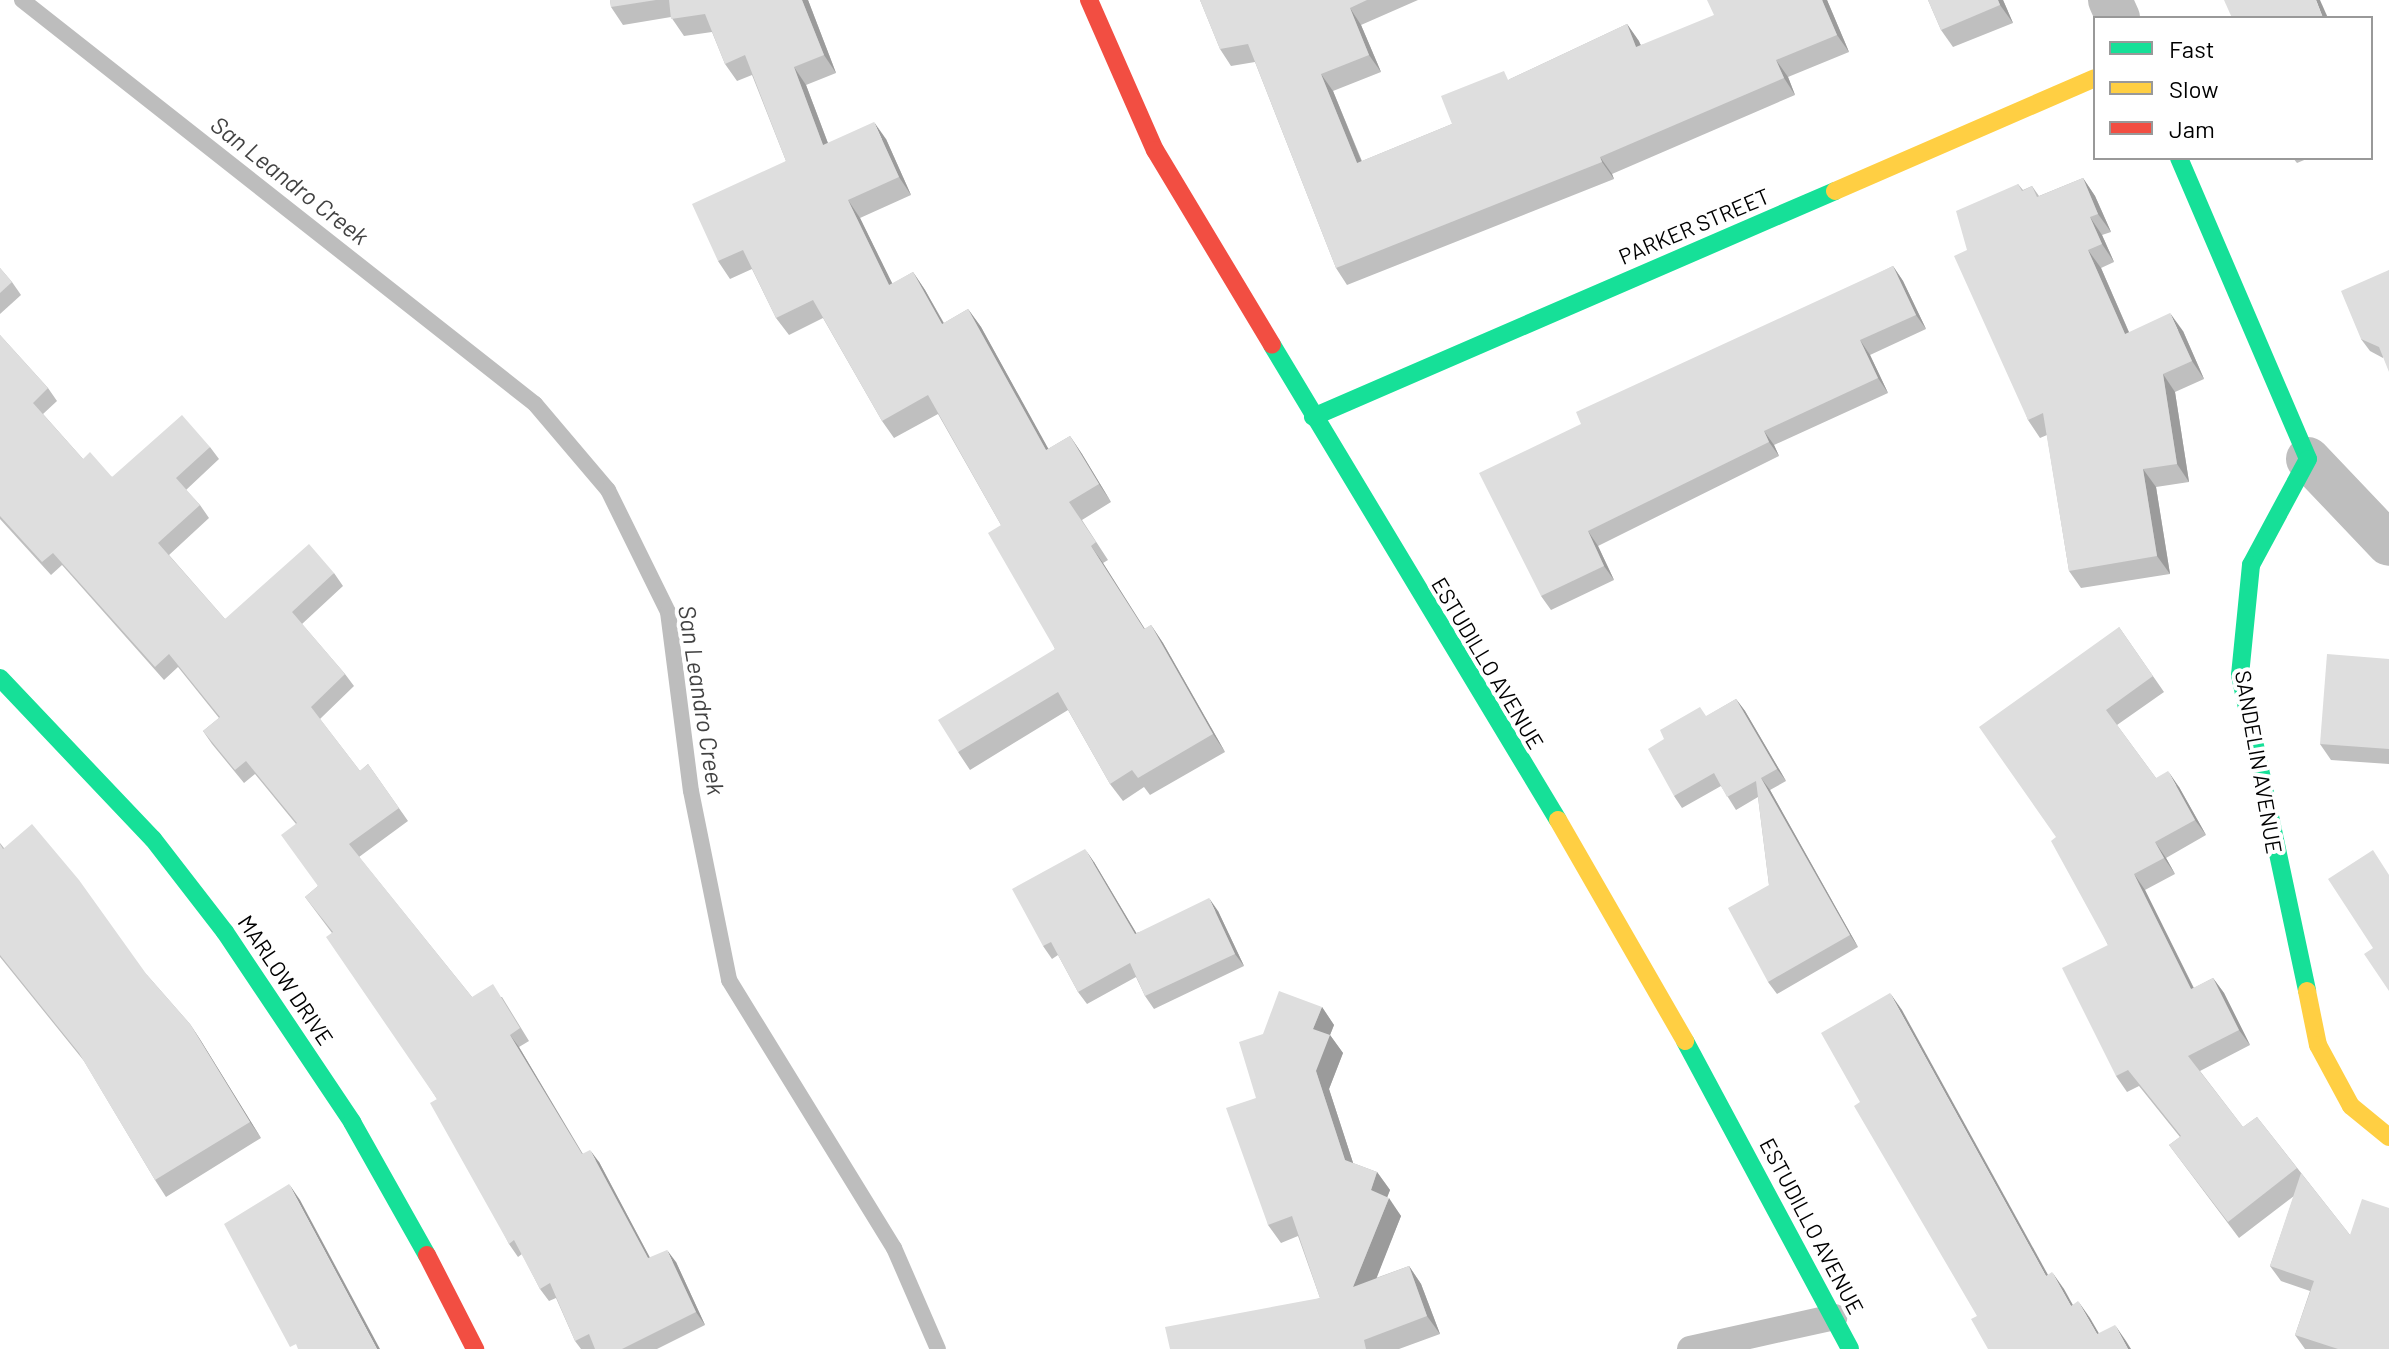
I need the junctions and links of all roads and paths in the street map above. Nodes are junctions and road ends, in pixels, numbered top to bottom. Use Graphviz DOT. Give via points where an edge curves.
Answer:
graph roads {
  1 [pos="1089,0"];
  2 [pos="2093,79"];
  3 [pos="2180,160"];
  4 [pos="1313,417"];
  5 [pos="2308,459"];
  6 [pos="2389,544"];
  7 [pos="0,678"];
  8 [pos="2389,1137"];
  9 [pos="1834,1317"];
  10 [pos="475,1349"];
  11 [pos="1690,1349"];
  12 [pos="1850,1349"];
  1 -- 4 [label="street, ESTUDILLO AVENUE" via="1155,150"];
  2 -- 4 [label="street, PARKER STREET"];
  3 -- 5 [label="street"];
  4 -- 9 [label="street, ESTUDILLO AVENUE" via="1642,961"];
  5 -- 6 [label="street"];
  5 -- 8 [label="street, SANDELIN AVENUE" via="2251,565 2240,675 2318,1045 2351,1106"];
  7 -- 10 [label="street, MARLOW DRIVE" via="153,839 225,932 352,1122"];
  9 -- 11 [label="lane"];
  9 -- 12 [label="street, ESTUDILLO AVENUE"];
}
